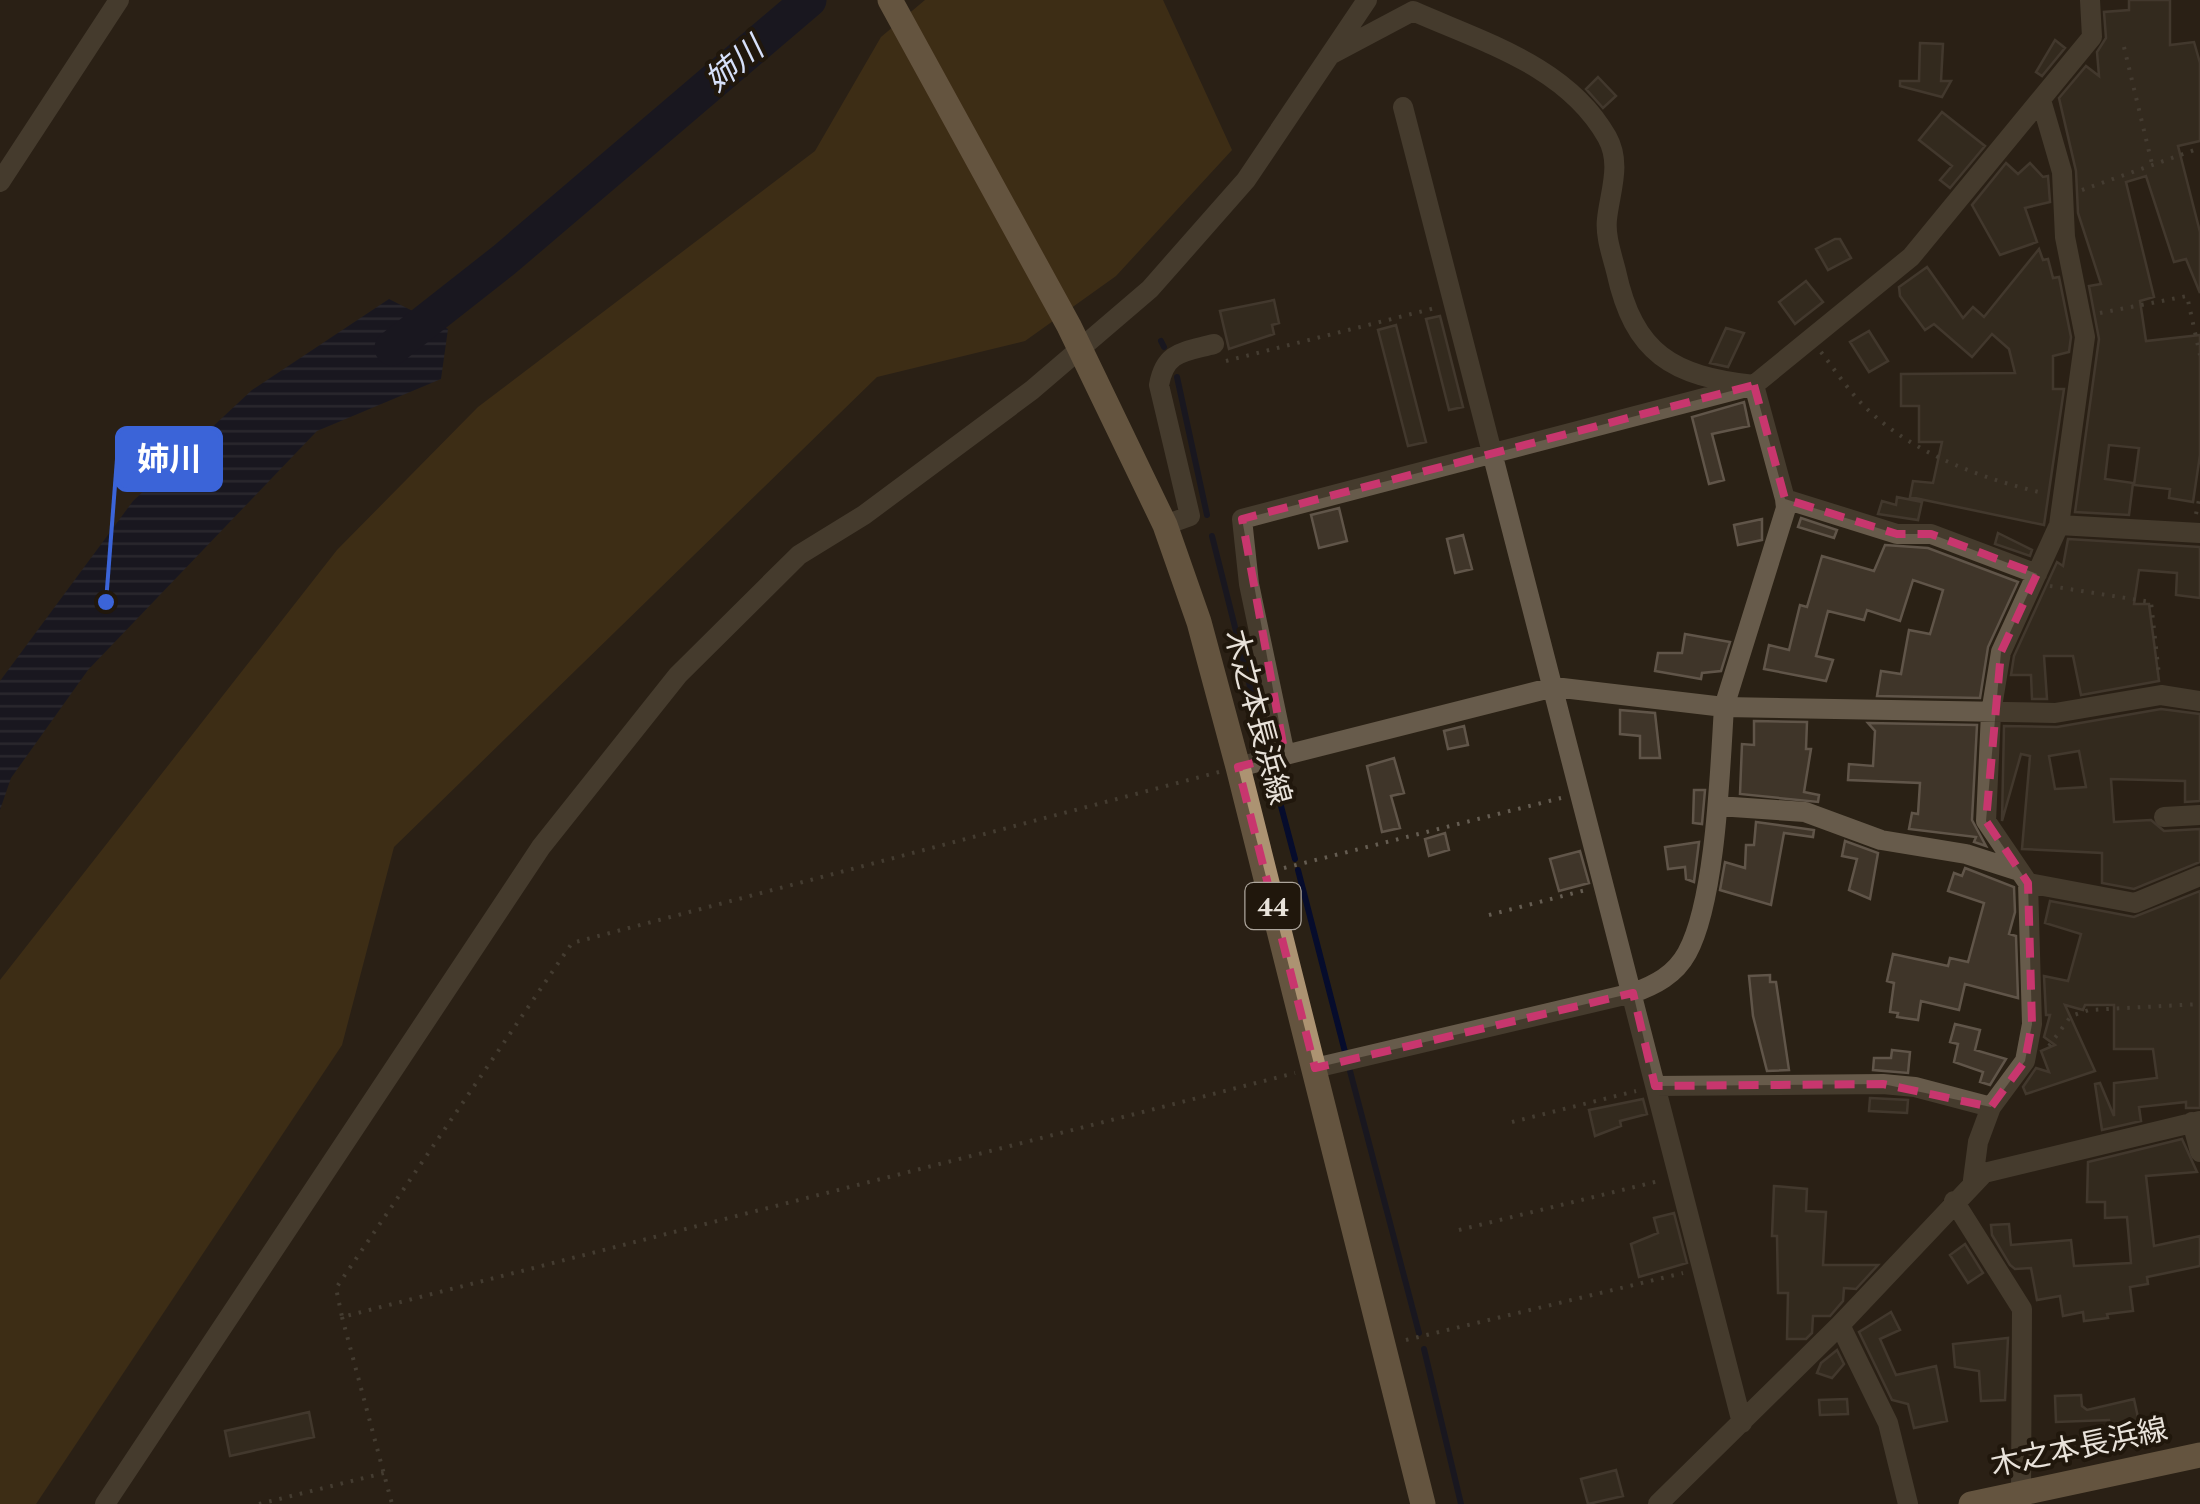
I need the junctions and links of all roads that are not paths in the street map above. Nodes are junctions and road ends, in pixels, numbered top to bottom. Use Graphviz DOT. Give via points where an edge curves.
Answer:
graph roads {
  1 [pos="119,0"];
  2 [pos="890,0"];
  3 [pos="1366,0"];
  4 [pos="2090,0"];
  5 [pos="1416,6"];
  6 [pos="1330,54"];
  7 [pos="2041,100"];
  8 [pos="1403,107"];
  9 [pos="0,182"];
  10 [pos="1081,350"];
  11 [pos="1213,354"];
  12 [pos="1754,386"];
  13 [pos="1494,454"];
  14 [pos="1784,499"];
  15 [pos="1165,525"];
  16 [pos="2059,525"];
  17 [pos="2200,534"];
  18 [pos="2035,579"];
  19 [pos="1554,687"];
  20 [pos="2200,701"];
  21 [pos="1724,707"];
  22 [pos="1991,713"];
  23 [pos="1286,755"];
  24 [pos="1238,767"];
  25 [pos="1718,806"];
  26 [pos="2200,815"];
  27 [pos="2164,818"];
  28 [pos="2200,876"];
  29 [pos="2023,877"];
  30 [pos="1633,994"];
  31 [pos="1315,1068"];
  32 [pos="1655,1086"];
  33 [pos="1991,1107"];
  34 [pos="2196,1121"];
  35 [pos="2200,1152"];
  36 [pos="1974,1180"];
  37 [pos="1954,1201"];
  38 [pos="1840,1325"];
  39 [pos="1742,1422"];
  40 [pos="2200,1455"];
  41 [pos="2021,1493"];
  42 [pos="105,1504"];
  43 [pos="1423,1504"];
  44 [pos="1658,1504"];
  45 [pos="1908,1504"];
  46 [pos="1971,1504"];
  1 -- 9 [label="street"];
  2 -- 10 [label="main road, 木之本長浜線 / 44"];
  3 -- 6 [label="street"];
  4 -- 7 [label="street" via="2092,37"];
  5 -- 6 [label="street"];
  5 -- 12 [label="street" via="1535,64 1592,114 1615,162 1606,230 1632,327 1696,373"];
  6 -- 10 [label="street" via="1246,180 1150,289"];
  7 -- 12 [label="street" via="1911,257"];
  7 -- 16 [label="street" via="2062,172 2065,237 2085,337"];
  8 -- 13 [label="street"];
  10 -- 15 [label="main road, 木之本長浜線 / 44"];
  10 -- 42 [label="street" via="864,515 799,554 678,675 541,847"];
  11 -- 15 [label="street" via="1172,355 1162,365 1158,385 1190,516"];
  12 -- 13 [label="street"];
  12 -- 14 [label="street"];
  13 -- 19 [label="street"];
  13 -- 23 [label="street" via="1242,519"];
  14 -- 18 [label="street" via="1897,534 1930,534"];
  14 -- 21 [label="street"];
  15 -- 24 [label="main road, 木之本長浜線 / 44"];
  16 -- 17 [label="street"];
  16 -- 18 [label="street"];
  18 -- 22 [label="street" via="2001,652"];
  19 -- 21 [label="street"];
  19 -- 23 [label="street"];
  19 -- 30 [label="street"];
  20 -- 22 [label="street" via="2162,695 2054,713"];
  21 -- 22 [label="street"];
  21 -- 25 [label="street"];
  22 -- 29 [label="street" via="1986,822"];
  23 -- 24 [label="street"];
  24 -- 31 [label="main road, 木之本長浜線 / 44"];
  25 -- 29 [label="street" via="1805,812 1863,835 1966,854"];
  25 -- 30 [label="street" via="1688,952 1662,980"];
  26 -- 27 [label="street"];
  28 -- 29 [label="street" via="2134,903"];
  29 -- 33 [label="street" via="2029,1047"];
  30 -- 31 [label="street"];
  30 -- 32 [label="street"];
  31 -- 43 [label="main road, 木之本長浜線 / 44"];
  32 -- 33 [label="street" via="1883,1084"];
  32 -- 39 [label="street"];
  33 -- 36 [label="street"];
  34 -- 35 [label="street"];
  34 -- 36 [label="street" via="1994,1169"];
  36 -- 37 [label="street"];
  37 -- 38 [label="street"];
  37 -- 41 [label="street" via="2022,1309"];
  38 -- 39 [label="street"];
  38 -- 45 [label="street" via="1888,1423"];
  39 -- 44 [label="street"];
  40 -- 41 [label="main road, 木之本長浜線"];
  41 -- 46 [label="main road, 木之本長浜線"];
}
